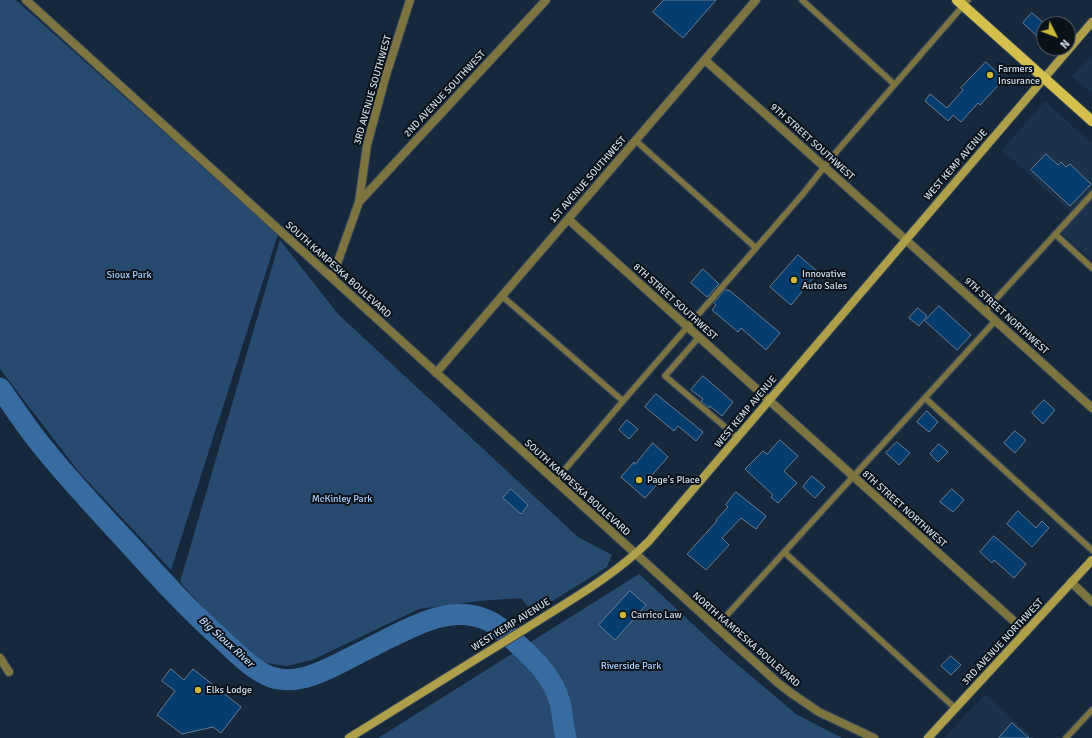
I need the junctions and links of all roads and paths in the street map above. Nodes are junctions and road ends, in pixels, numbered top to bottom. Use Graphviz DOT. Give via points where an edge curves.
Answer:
graph roads {
  1 [pos="26,0"];
  2 [pos="410,0"];
  3 [pos="546,0"];
  4 [pos="756,0"];
  5 [pos="802,0"];
  6 [pos="963,2"];
  7 [pos="1092,22"];
  8 [pos="705,60"];
  9 [pos="1044,78"];
  10 [pos="894,84"];
  11 [pos="1092,122"];
  12 [pos="635,140"];
  13 [pos="825,167"];
  14 [pos="1092,194"];
  15 [pos="359,202"];
  16 [pos="568,219"];
  17 [pos="1055,234"];
  18 [pos="906,240"];
  19 [pos="756,248"];
  20 [pos="1092,268"];
  21 [pos="332,278"];
  22 [pos="502,296"];
  23 [pos="985,311"];
  24 [pos="995,320"];
  25 [pos="688,327"];
  26 [pos="699,337"];
  27 [pos="436,372"];
  28 [pos="925,398"];
  29 [pos="769,400"];
  30 [pos="623,401"];
  31 [pos="1092,408"];
  32 [pos="737,437"];
  33 [pos="853,476"];
  34 [pos="555,481"];
  35 [pos="1092,550"];
  36 [pos="784,552"];
  37 [pos="636,554"];
  38 [pos="1092,560"];
  39 [pos="1071,582"];
  40 [pos="1092,602"];
  41 [pos="716,627"];
  42 [pos="1026,632"];
  43 [pos="0,658"];
  44 [pos="9,672"];
  45 [pos="955,708"];
  46 [pos="1092,710"];
  47 [pos="359,735"];
  48 [pos="349,738"];
  49 [pos="874,738"];
  50 [pos="928,738"];
  51 [pos="1066,738"];
  1 -- 21 [label="street, SOUTH KAMPESKA BOULEVARD"];
  2 -- 15 [label="street, 3RD AVENUE SOUTHWEST" via="366,145"];
  3 -- 15 [label="street, 2ND AVENUE SOUTHWEST"];
  4 -- 8 [label="street, 1ST AVENUE SOUTHWEST"];
  5 -- 10 [label="lane"];
  6 -- 9 [label="main road"];
  6 -- 10 [label="lane"];
  7 -- 9 [label="main road, WEST KEMP AVENUE"];
  8 -- 12 [label="street, 1ST AVENUE SOUTHWEST"];
  8 -- 13 [label="street, 9TH STREET SOUTHWEST"];
  9 -- 11 [label="main road"];
  9 -- 18 [label="main road, WEST KEMP AVENUE"];
  10 -- 13 [label="lane"];
  12 -- 16 [label="street, 1ST AVENUE SOUTHWEST"];
  12 -- 19 [label="lane"];
  13 -- 18 [label="street, 9TH STREET SOUTHWEST"];
  13 -- 19 [label="lane"];
  14 -- 17 [label="lane"];
  15 -- 21 [label="street, 3RD AVENUE SOUTHWEST"];
  16 -- 22 [label="street, 1ST AVENUE SOUTHWEST"];
  16 -- 25 [label="street, 8TH STREET SOUTHWEST"];
  17 -- 20 [label="lane"];
  17 -- 23 [label="lane"];
  18 -- 23 [label="street, 9TH STREET NORTHWEST"];
  18 -- 29 [label="main road, WEST KEMP AVENUE"];
  19 -- 25 [label="lane"];
  21 -- 27 [label="street, SOUTH KAMPESKA BOULEVARD"];
  22 -- 27 [label="street, 1ST AVENUE SOUTHWEST"];
  22 -- 30 [label="lane"];
  23 -- 24 [label="street, 9TH STREET NORTHWEST"];
  24 -- 28 [label="lane"];
  24 -- 31 [label="street, 9TH STREET NORTHWEST"];
  25 -- 26 [label="street, 8TH STREET SOUTHWEST"];
  25 -- 30 [label="lane"];
  26 -- 29 [label="street, 8TH STREET SOUTHWEST"];
  26 -- 32 [label="lane" via="665,376"];
  27 -- 34 [label="street, SOUTH KAMPESKA BOULEVARD"];
  28 -- 33 [label="lane"];
  28 -- 35 [label="lane"];
  29 -- 32 [label="main road, WEST KEMP AVENUE"];
  29 -- 33 [label="street, 8TH STREET NORTHWEST"];
  30 -- 34 [label="lane"];
  32 -- 37 [label="main road, WEST KEMP AVENUE"];
  33 -- 36 [label="lane"];
  33 -- 42 [label="street, 8TH STREET NORTHWEST"];
  34 -- 37 [label="street, SOUTH KAMPESKA BOULEVARD"];
  36 -- 41 [label="lane"];
  36 -- 45 [label="lane"];
  37 -- 41 [label="street, NORTH KAMPESKA BOULEVARD"];
  37 -- 47 [label="main road, WEST KEMP AVENUE" via="614,572"];
  38 -- 39 [label="main road, 3RD AVENUE NORTHWEST"];
  39 -- 40 [label="street"];
  39 -- 42 [label="main road, 3RD AVENUE NORTHWEST"];
  41 -- 49 [label="street, NORTH KAMPESKA BOULEVARD" via="778,683 806,704"];
  42 -- 45 [label="main road, 3RD AVENUE NORTHWEST"];
  43 -- 44 [label="street"];
  45 -- 50 [label="main road, 3RD AVENUE NORTHWEST"];
  46 -- 51 [label="lane"];
  47 -- 48 [label="main road, WEST KEMP AVENUE"];
}
